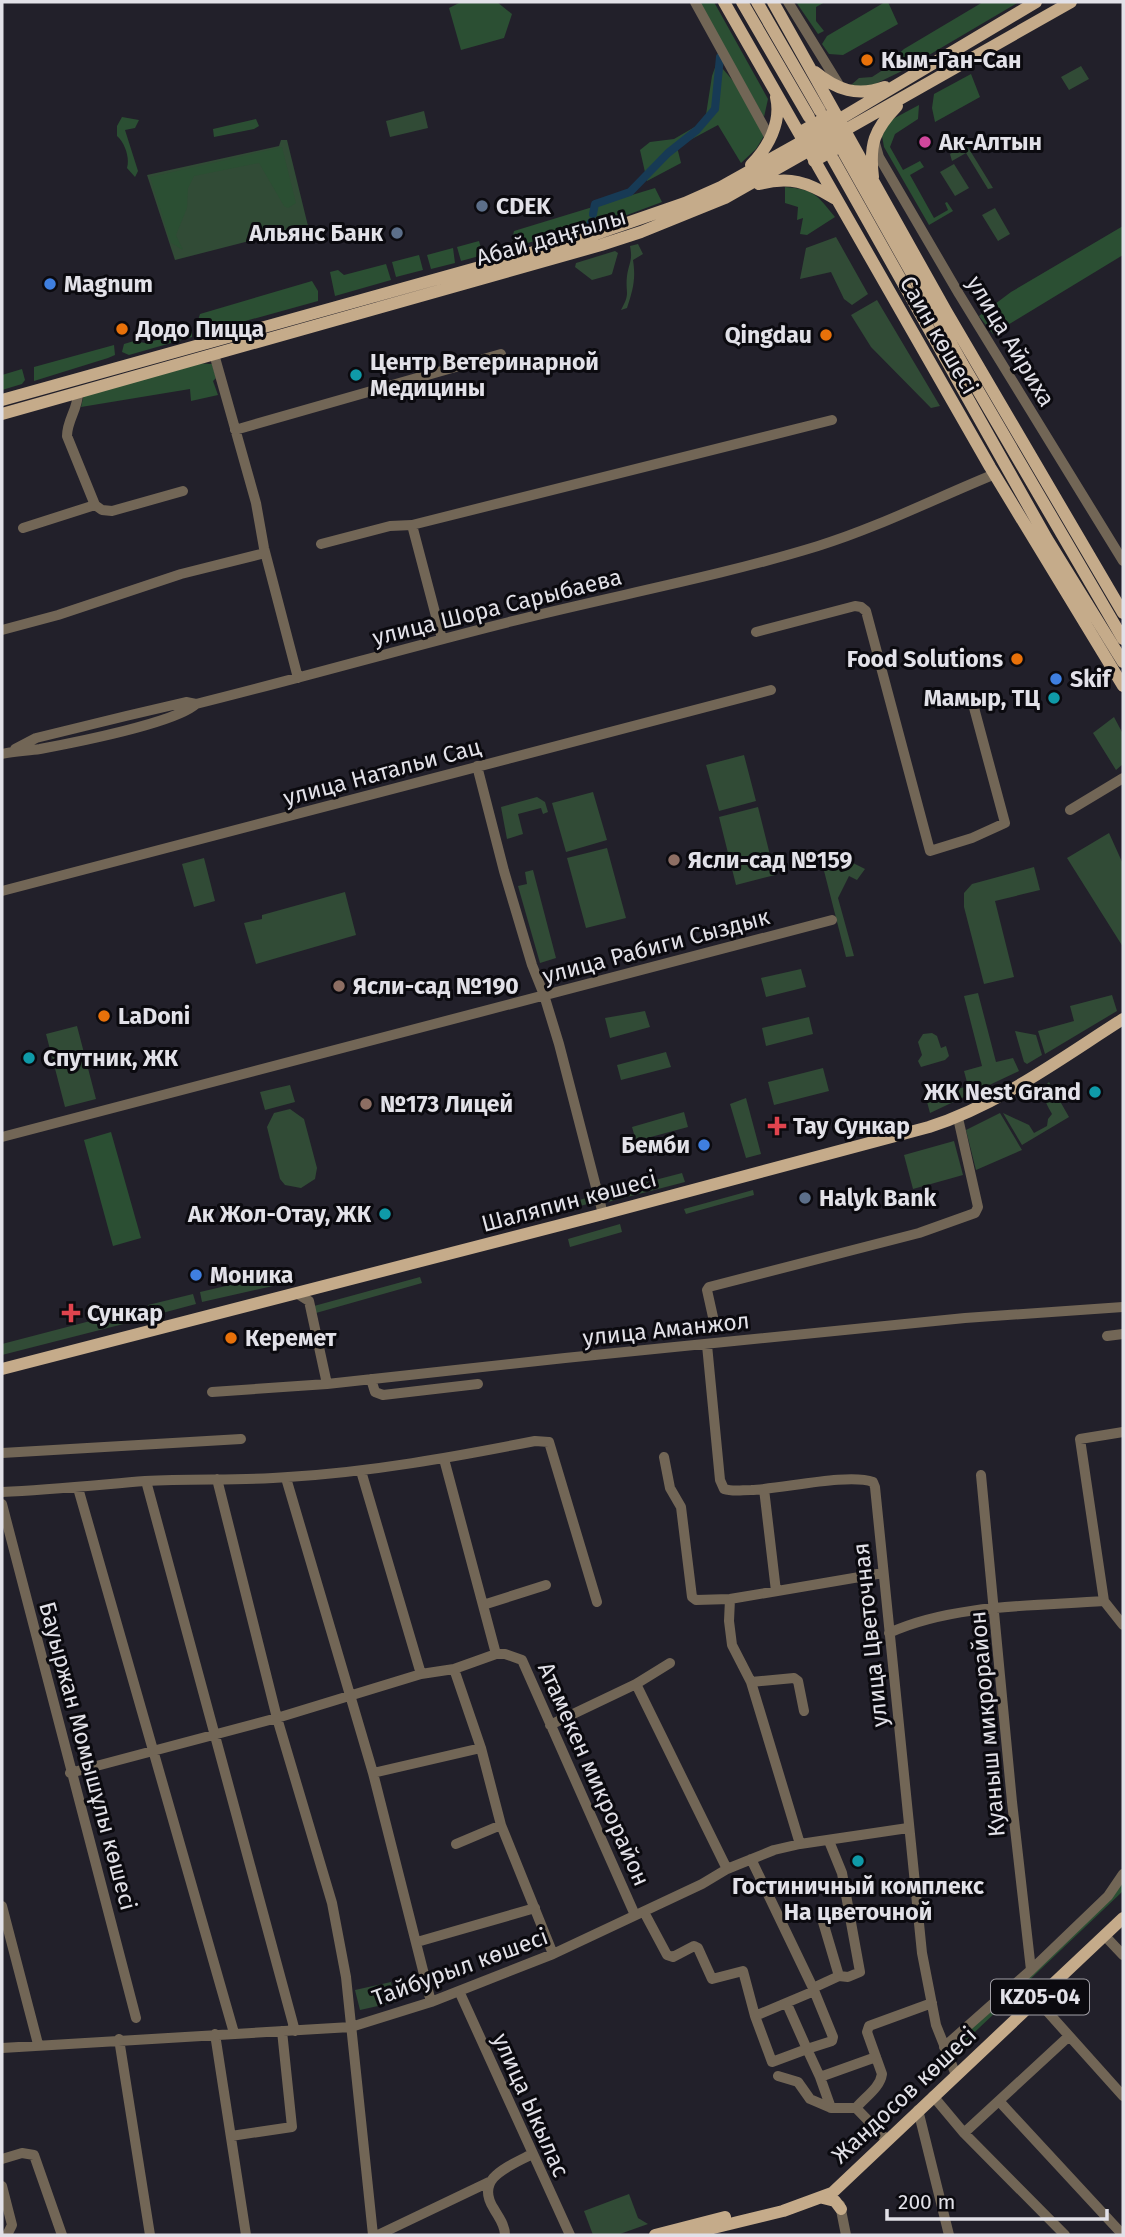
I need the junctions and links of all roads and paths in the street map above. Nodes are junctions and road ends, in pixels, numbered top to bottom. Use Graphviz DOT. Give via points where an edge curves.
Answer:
graph roads {
  1 [pos="695,2"];
  2 [pos="724,2"];
  3 [pos="742,2"];
  4 [pos="757,2"];
  5 [pos="773,2"];
  6 [pos="788,2"];
  7 [pos="1036,2"];
  8 [pos="1071,2"];
  9 [pos="1018,13"];
  10 [pos="1027,27"];
  11 [pos="810,68"];
  12 [pos="911,77"];
  13 [pos="774,89"];
  14 [pos="842,89"];
  15 [pos="906,97"];
  16 [pos="840,136"];
  17 [pos="874,137"];
  18 [pos="771,138"];
  19 [pos="806,147"];
  20 [pos="873,181"];
  21 [pos="743,182"];
  22 [pos="836,199"];
  23 [pos="214,354"];
  24 [pos="500,354"];
  25 [pos="78,393"];
  26 [pos="2,400"];
  27 [pos="2,414"];
  28 [pos="832,421"];
  29 [pos="234,430"];
  30 [pos="1016,456"];
  31 [pos="1003,461"];
  32 [pos="995,474"];
  33 [pos="183,491"];
  34 [pos="94,505"];
  35 [pos="1066,519"];
  36 [pos="412,525"];
  37 [pos="23,528"];
  38 [pos="1032,537"];
  39 [pos="321,544"];
  40 [pos="265,553"];
  41 [pos="1123,561"];
  42 [pos="1051,569"];
  43 [pos="1099,571"];
  44 [pos="1123,613"];
  45 [pos="1099,623"];
  46 [pos="2,630"];
  47 [pos="756,632"];
  48 [pos="442,639"];
  49 [pos="1123,639"];
  50 [pos="1123,662"];
  51 [pos="298,678"];
  52 [pos="1123,686"];
  53 [pos="771,690"];
  54 [pos="973,704"];
  55 [pos="7,752"];
  56 [pos="478,766"];
  57 [pos="1123,778"];
  58 [pos="1070,810"];
  59 [pos="2,891"];
  60 [pos="832,920"];
  61 [pos="544,995"];
  62 [pos="1123,1019"];
  63 [pos="958,1118"];
  64 [pos="2,1137"];
  65 [pos="603,1214"];
  66 [pos="298,1294"];
  67 [pos="1123,1307"];
  68 [pos="713,1317"];
  69 [pos="1123,1334"];
  70 [pos="1107,1336"];
  71 [pos="706,1345"];
  72 [pos="2,1369"];
  73 [pos="371,1380"];
  74 [pos="327,1384"];
  75 [pos="478,1384"];
  76 [pos="212,1392"];
  77 [pos="1123,1432"];
  78 [pos="241,1439"];
  79 [pos="2,1453"];
  80 [pos="664,1457"];
  81 [pos="443,1459"];
  82 [pos="361,1471"];
  83 [pos="981,1475"];
  84 [pos="286,1478"];
  85 [pos="217,1479"];
  86 [pos="146,1481"];
  87 [pos="78,1488"];
  88 [pos="764,1489"];
  89 [pos="2,1492"];
  90 [pos="2,1504"];
  91 [pos="883,1573"];
  92 [pos="547,1585"];
  93 [pos="776,1591"];
  94 [pos="730,1599"];
  95 [pos="1104,1601"];
  96 [pos="597,1602"];
  97 [pos="483,1605"];
  98 [pos="996,1609"];
  99 [pos="1123,1625"];
  100 [pos="889,1633"];
  101 [pos="496,1654"];
  102 [pos="670,1663"];
  103 [pos="454,1670"];
  104 [pos="421,1674"];
  105 [pos="751,1682"];
  106 [pos="636,1684"];
  107 [pos="349,1697"];
  108 [pos="804,1712"];
  109 [pos="277,1718"];
  110 [pos="550,1725"];
  111 [pos="213,1734"];
  112 [pos="481,1748"];
  113 [pos="154,1752"];
  114 [pos="70,1773"];
  115 [pos="373,1773"];
  116 [pos="501,1825"];
  117 [pos="908,1828"];
  118 [pos="829,1841"];
  119 [pos="456,1844"];
  120 [pos="800,1844"];
  121 [pos="751,1859"];
  122 [pos="727,1869"];
  123 [pos="1123,1874"];
  124 [pos="2,1906"];
  125 [pos="535,1908"];
  126 [pos="640,1914"];
  127 [pos="1123,1918"];
  128 [pos="823,1922"];
  129 [pos="1105,1936"];
  130 [pos="416,1942"];
  131 [pos="553,1954"];
  132 [pos="1123,1955"];
  133 [pos="1031,1970"];
  134 [pos="839,1976"];
  135 [pos="813,1988"];
  136 [pos="459,1991"];
  137 [pos="1037,2000"];
  138 [pos="431,2001"];
  139 [pos="932,2003"];
  140 [pos="787,2004"];
  141 [pos="755,2016"];
  142 [pos="136,2018"];
  143 [pos="351,2027"];
  144 [pos="282,2031"];
  145 [pos="295,2031"];
  146 [pos="234,2033"];
  147 [pos="215,2034"];
  148 [pos="1068,2037"];
  149 [pos="119,2039"];
  150 [pos="38,2044"];
  151 [pos="944,2047"];
  152 [pos="2,2048"];
  153 [pos="807,2049"];
  154 [pos="876,2057"];
  155 [pos="956,2075"];
  156 [pos="778,2076"];
  157 [pos="820,2077"];
  158 [pos="933,2096"];
  159 [pos="1123,2096"];
  160 [pos="999,2101"];
  161 [pos="831,2108"];
  162 [pos="856,2108"];
  163 [pos="918,2110"];
  164 [pos="964,2133"];
  165 [pos="231,2136"];
  166 [pos="887,2140"];
  167 [pos="532,2154"];
  168 [pos="2,2159"];
  169 [pos="489,2182"];
  170 [pos="2,2186"];
  171 [pos="837,2188"];
  172 [pos="823,2198"];
  173 [pos="841,2209"];
  174 [pos="7,2235"];
  175 [pos="62,2235"];
  176 [pos="150,2235"];
  177 [pos="246,2235"];
  178 [pos="375,2235"];
  179 [pos="505,2235"];
  180 [pos="570,2235"];
  181 [pos="655,2235"];
  182 [pos="684,2235"];
  183 [pos="846,2235"];
  184 [pos="949,2235"];
  185 [pos="1065,2235"];
  186 [pos="1123,2235"];
  1 -- 18 [label="street"];
  2 -- 13 [label="main road, Саин көшесі"];
  3 -- 4 [label="main road" via="815,114"];
  5 -- 11 [label="main road, Саин көшесі"];
  6 -- 14 [label="street"];
  7 -- 9 [label="main road, Абай даңғылы"];
  8 -- 10 [label="main road, Абай даңғылы"];
  9 -- 10 [label="main road" via="1018,22"];
  9 -- 12 [label="main road, Абай даңғылы"];
  10 -- 15 [label="main road, Абай даңғылы"];
  11 -- 14 [label="main road"];
  11 -- 16 [label="main road, Саин көшесі"];
  12 -- 14 [label="main road" via="867,92"];
  12 -- 16 [label="main road, Абай даңғылы"];
  13 -- 18 [label="main road" via="777,111"];
  13 -- 19 [label="main road, Саин көшесі"];
  15 -- 16 [label="main road, Абай даңғылы"];
  15 -- 17 [label="main road"];
  16 -- 19 [label="main road, Абай даңғылы"];
  16 -- 19 [label="main road"];
  16 -- 20 [label="main road, Саин көшесі"];
  16 -- 30 [label="main road, Саин көшесі"];
  16 -- 31 [label="main road, Саин көшесі"];
  17 -- 20 [label="main road"];
  17 -- 41 [label="street, улица Айриха" via="879,157 959,295"];
  18 -- 21 [label="main road"];
  19 -- 21 [label="main road, Абай даңғылы"];
  19 -- 22 [label="main road, Саин көшесі"];
  20 -- 35 [label="main road, Саин көшесі"];
  21 -- 22 [label="main road" via="807,183"];
  21 -- 23 [label="main road, Абай даңғылы" via="690,214 640,232"];
  21 -- 26 [label="main road, Абай даңғылы" via="584,238"];
  22 -- 32 [label="main road, Саин көшесі"];
  23 -- 25 [label="main road, Абай даңғылы"];
  23 -- 29 [label="street"];
  24 -- 29 [label="street"];
  25 -- 27 [label="main road, Абай даңғылы"];
  25 -- 34 [label="street" via="66,436"];
  28 -- 36 [label="street"];
  29 -- 40 [label="street" via="260,518"];
  30 -- 35 [label="main road"];
  30 -- 49 [label="main road, Саин көшесі"];
  31 -- 38 [label="main road"];
  31 -- 45 [label="main road, Саин көшесі"];
  32 -- 38 [label="main road, Саин көшесі"];
  32 -- 48 [label="street, улица Шора Сарыбаева" via="821,545"];
  33 -- 34 [label="street" via="112,511"];
  34 -- 37 [label="street"];
  35 -- 43 [label="main road, Саин көшесі"];
  36 -- 39 [label="street" via="390,526"];
  36 -- 48 [label="street"];
  38 -- 42 [label="main road, Саин көшесі"];
  40 -- 46 [label="street"];
  40 -- 51 [label="street"];
  42 -- 45 [label="main road"];
  42 -- 52 [label="main road, Саин көшесі"];
  43 -- 44 [label="main road, Саин көшесі"];
  43 -- 49 [label="main road"];
  45 -- 50 [label="main road, Саин көшесі"];
  47 -- 54 [label="street" via="855,606 866,611 930,851 1005,823"];
  48 -- 51 [label="street, улица Шора Сарыбаева"];
  51 -- 55 [label="street, улица Шора Сарыбаева" via="196,704 187,713 112,733 38,750"];
  53 -- 56 [label="street, улица Натальи Сац"];
  56 -- 59 [label="street, улица Натальи Сац"];
  56 -- 61 [label="street" via="511,894"];
  57 -- 58 [label="street"];
  60 -- 61 [label="street, улица Рабиги Сыздык"];
  61 -- 64 [label="street, улица Рабиги Сыздык"];
  61 -- 65 [label="street"];
  62 -- 63 [label="main road, Шаляпин көшесі" via="997,1099"];
  63 -- 65 [label="main road, Шаляпин көшесі"];
  63 -- 68 [label="street" via="978,1207 975,1213 919,1233 709,1287"];
  65 -- 66 [label="main road, Шаляпин көшесі"];
  66 -- 72 [label="main road, Шаляпин көшесі"];
  66 -- 74 [label="street" via="309,1301"];
  67 -- 71 [label="street, улица Аманжол"];
  69 -- 70 [label="street"];
  71 -- 73 [label="street, улица Аманжол"];
  71 -- 88 [label="street, улица Цветочная" via="721,1485 729,1491"];
  73 -- 74 [label="street, улица Аманжол"];
  73 -- 75 [label="street" via="375,1392 383,1395"];
  74 -- 76 [label="street, улица Аманжол"];
  77 -- 95 [label="street" via="1080,1439"];
  78 -- 79 [label="street"];
  80 -- 94 [label="street" via="670,1488 681,1507 692,1597 699,1601"];
  81 -- 82 [label="street"];
  81 -- 96 [label="street" via="549,1442"];
  81 -- 97 [label="street"];
  82 -- 84 [label="street"];
  82 -- 104 [label="street"];
  83 -- 98 [label="street, Куаныш микрорайон"];
  84 -- 85 [label="street"];
  84 -- 107 [label="street"];
  85 -- 86 [label="street"];
  85 -- 109 [label="street"];
  86 -- 87 [label="street"];
  86 -- 111 [label="street"];
  87 -- 89 [label="street"];
  87 -- 113 [label="street"];
  88 -- 91 [label="street, улица Цветочная" via="850,1479 873,1482"];
  88 -- 93 [label="street"];
  90 -- 114 [label="street, Бауыржан Момышұлы көшесі"];
  91 -- 93 [label="street"];
  91 -- 100 [label="street, улица Цветочная"];
  92 -- 97 [label="street"];
  93 -- 94 [label="street"];
  94 -- 105 [label="street" via="732,1645"];
  95 -- 98 [label="street"];
  95 -- 99 [label="street"];
  97 -- 101 [label="street"];
  98 -- 100 [label="street" via="922,1620"];
  98 -- 133 [label="street, Куаныш микрорайон"];
  100 -- 117 [label="street, улица Цветочная"];
  101 -- 103 [label="street"];
  101 -- 110 [label="street, Атамекен микрорайон" via="522,1660"];
  102 -- 106 [label="street"];
  103 -- 104 [label="street"];
  103 -- 112 [label="street"];
  104 -- 107 [label="street"];
  105 -- 108 [label="street" via="794,1678"];
  105 -- 120 [label="street"];
  106 -- 110 [label="street"];
  106 -- 122 [label="street"];
  107 -- 109 [label="street"];
  107 -- 115 [label="street"];
  109 -- 111 [label="street"];
  109 -- 143 [label="street" via="332,1903"];
  110 -- 126 [label="street, Атамекен микрорайон"];
  111 -- 113 [label="street"];
  111 -- 145 [label="street"];
  112 -- 115 [label="street"];
  112 -- 116 [label="street"];
  113 -- 114 [label="street"];
  113 -- 146 [label="street"];
  114 -- 142 [label="street, Бауыржан Момышұлы көшесі"];
  115 -- 130 [label="street"];
  116 -- 119 [label="street"];
  116 -- 125 [label="street"];
  117 -- 118 [label="street, Тайбурыл көшесі"];
  117 -- 139 [label="street, улица Цветочная"];
  118 -- 120 [label="street, Тайбурыл көшесі"];
  118 -- 134 [label="street" via="842,1873 860,1968 859,1973"];
  120 -- 121 [label="street, Тайбурыл көшесі"];
  121 -- 122 [label="street, Тайбурыл көшесі"];
  121 -- 135 [label="street"];
  122 -- 126 [label="street, Тайбурыл көшесі"];
  123 -- 133 [label="street" via="1108,1896"];
  124 -- 150 [label="street"];
  125 -- 130 [label="street"];
  125 -- 131 [label="street"];
  126 -- 131 [label="street, Тайбурыл көшесі"];
  126 -- 141 [label="street, Атамекен микрорайон" via="667,1955 673,1957 694,1946 712,1979 743,1971"];
  127 -- 129 [label="main road, Жандосов көшесі / KZ05-04"];
  128 -- 134 [label="street"];
  129 -- 132 [label="street"];
  129 -- 137 [label="main road, Жандосов көшесі / KZ05-04"];
  130 -- 138 [label="street"];
  131 -- 136 [label="street, Тайбурыл көшесі"];
  133 -- 151 [label="street"];
  134 -- 135 [label="street"];
  135 -- 140 [label="street"];
  135 -- 153 [label="street" via="833,2039"];
  136 -- 138 [label="street, Тайбурыл көшесі"];
  136 -- 167 [label="street, улица Ыкылас"];
  137 -- 148 [label="street"];
  137 -- 155 [label="main road, Жандосов көшесі / KZ05-04"];
  138 -- 143 [label="street, Тайбурыл көшесі"];
  139 -- 151 [label="street, улица Цветочная"];
  139 -- 154 [label="street" via="869,2026"];
  140 -- 141 [label="street"];
  140 -- 153 [label="street"];
  141 -- 153 [label="street" via="772,2063"];
  143 -- 145 [label="street, Тайбурыл көшесі"];
  143 -- 178 [label="street"];
  144 -- 145 [label="street, Тайбурыл көшесі"];
  144 -- 146 [label="street, Тайбурыл көшесі"];
  144 -- 165 [label="street" via="292,2127"];
  146 -- 147 [label="street, Тайбурыл көшесі"];
  147 -- 149 [label="street, Тайбурыл көшесі"];
  147 -- 165 [label="street"];
  148 -- 159 [label="street"];
  148 -- 160 [label="street"];
  149 -- 150 [label="street, Тайбурыл көшесі"];
  149 -- 176 [label="street"];
  150 -- 152 [label="street, Тайбурыл көшесі"];
  151 -- 155 [label="street, улица Цветочная"];
  153 -- 157 [label="street"];
  154 -- 157 [label="street"];
  154 -- 162 [label="street" via="881,2080"];
  155 -- 158 [label="main road, Жандосов көшесі / KZ05-04"];
  156 -- 161 [label="street" via="798,2082 810,2099"];
  157 -- 161 [label="street"];
  158 -- 163 [label="main road, Жандосов көшесі / KZ05-04"];
  158 -- 164 [label="street"];
  160 -- 164 [label="street"];
  160 -- 186 [label="street"];
  161 -- 162 [label="street"];
  162 -- 166 [label="street"];
  163 -- 166 [label="main road, Жандосов көшесі / KZ05-04"];
  163 -- 184 [label="street"];
  164 -- 185 [label="street"];
  165 -- 177 [label="street"];
  166 -- 171 [label="main road, Жандосов көшесі / KZ05-04"];
  167 -- 169 [label="street"];
  167 -- 180 [label="street, улица Ыкылас"];
  168 -- 175 [label="street" via="34,2155"];
  169 -- 178 [label="street"];
  169 -- 179 [label="street" via="486,2193"];
  170 -- 174 [label="street" via="12,2225"];
  171 -- 172 [label="main road, Жандосов көшесі / KZ05-04"];
  171 -- 173 [label="street"];
  171 -- 181 [label="main road, Жандосов көшесі / KZ05-04"];
  172 -- 173 [label="main road" via="835,2201"];
  172 -- 182 [label="main road, Жандосов көшесі / KZ05-04"];
  173 -- 183 [label="street"];
}
